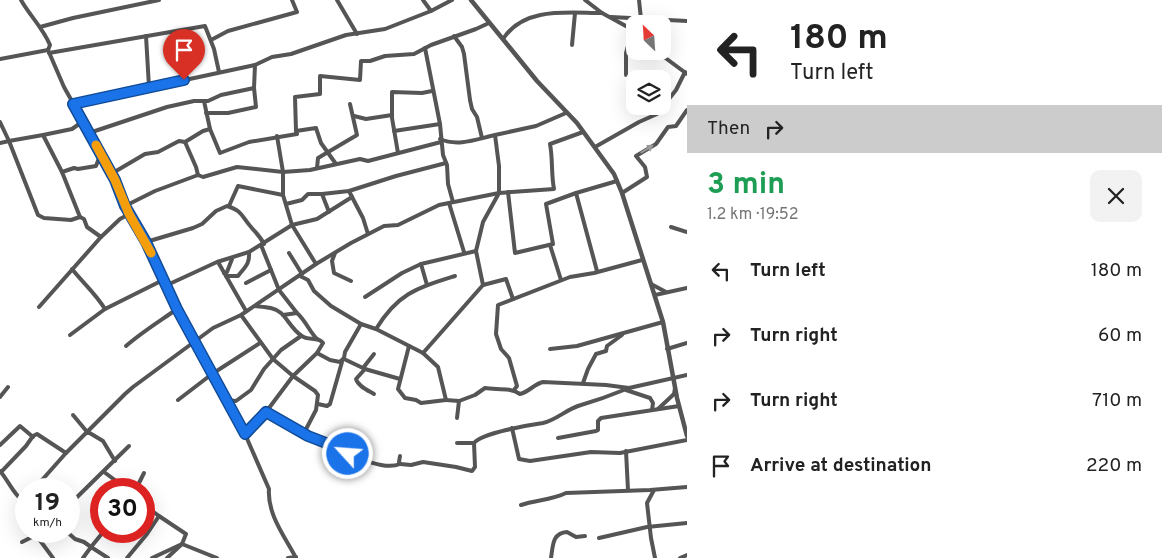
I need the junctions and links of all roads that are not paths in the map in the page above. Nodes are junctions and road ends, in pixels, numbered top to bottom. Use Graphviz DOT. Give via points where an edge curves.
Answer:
graph roads {
  1 [pos="21,0"];
  2 [pos="160,0"];
  3 [pos="292,0"];
  4 [pos="337,0"];
  5 [pos="423,0"];
  6 [pos="452,0"];
  7 [pos="471,0"];
  8 [pos="585,0"];
  9 [pos="639,0"];
  10 [pos="431,11"];
  11 [pos="576,13"];
  12 [pos="602,13"];
  13 [pos="641,15"];
  14 [pos="611,17"];
  15 [pos="626,18"];
  16 [pos="671,20"];
  17 [pos="687,21"];
  18 [pos="489,23"];
  19 [pos="40,27"];
  20 [pos="626,27"];
  21 [pos="357,34"];
  22 [pos="146,36"];
  23 [pos="454,36"];
  24 [pos="503,39"];
  25 [pos="211,40"];
  26 [pos="572,45"];
  27 [pos="425,48"];
  28 [pos="49,52"];
  29 [pos="0,58"];
  30 [pos="668,60"];
  31 [pos="255,65"];
  32 [pos="219,72"];
  33 [pos="686,73"];
  34 [pos="149,87"];
  35 [pos="254,88"];
  36 [pos="432,91"];
  37 [pos="204,102"];
  38 [pos="73,104"];
  39 [pos="350,104"];
  40 [pos="687,110"];
  41 [pos="206,113"];
  42 [pos="566,113"];
  43 [pos="392,115"];
  44 [pos="354,116"];
  45 [pos="0,122"];
  46 [pos="82,122"];
  47 [pos="440,124"];
  48 [pos="210,129"];
  49 [pos="296,131"];
  50 [pos="394,131"];
  51 [pos="583,132"];
  52 [pos="89,133"];
  53 [pos="43,135"];
  54 [pos="495,135"];
  55 [pos="277,136"];
  56 [pos="482,138"];
  57 [pos="441,140"];
  58 [pos="9,141"];
  59 [pos="185,142"];
  60 [pos="0,143"];
  61 [pos="595,147"];
  62 [pos="398,152"];
  63 [pos="101,153"];
  64 [pos="328,153"];
  65 [pos="446,163"];
  66 [pos="336,164"];
  67 [pos="317,168"];
  68 [pos="62,172"];
  69 [pos="283,172"];
  70 [pos="111,174"];
  71 [pos="198,175"];
  72 [pos="617,181"];
  73 [pos="348,191"];
  74 [pos="508,192"];
  75 [pos="499,193"];
  76 [pos="576,193"];
  77 [pos="622,193"];
  78 [pos="283,194"];
  79 [pos="322,194"];
  80 [pos="352,197"];
  81 [pos="451,202"];
  82 [pos="286,204"];
  83 [pos="125,206"];
  84 [pos="229,206"];
  85 [pos="329,212"];
  86 [pos="129,214"];
  87 [pos="80,217"];
  88 [pos="292,225"];
  89 [pos="671,227"];
  90 [pos="687,232"];
  91 [pos="368,234"];
  92 [pos="101,237"];
  93 [pos="146,242"];
  94 [pos="262,245"];
  95 [pos="550,245"];
  96 [pos="476,251"];
  97 [pos="249,252"];
  98 [pos="464,252"];
  99 [pos="289,253"];
  100 [pos="335,253"];
  101 [pos="233,258"];
  102 [pos="642,260"];
  103 [pos="218,262"];
  104 [pos="316,264"];
  105 [pos="421,264"];
  106 [pos="72,269"];
  107 [pos="271,270"];
  108 [pos="597,271"];
  109 [pos="225,275"];
  110 [pos="301,275"];
  111 [pos="455,276"];
  112 [pos="163,280"];
  113 [pos="351,280"];
  114 [pos="562,280"];
  115 [pos="246,283"];
  116 [pos="650,283"];
  117 [pos="427,285"];
  118 [pos="483,285"];
  119 [pos="165,286"];
  120 [pos="687,288"];
  121 [pos="279,290"];
  122 [pos="666,292"];
  123 [pos="654,296"];
  124 [pos="365,297"];
  125 [pos="265,299"];
  126 [pos="514,299"];
  127 [pos="255,306"];
  128 [pos="39,307"];
  129 [pos="272,308"];
  130 [pos="104,309"];
  131 [pos="177,309"];
  132 [pos="246,311"];
  133 [pos="297,313"];
  134 [pos="241,315"];
  135 [pos="283,315"];
  136 [pos="662,322"];
  137 [pos="361,324"];
  138 [pos="376,329"];
  139 [pos="311,332"];
  140 [pos="626,332"];
  141 [pos="70,335"];
  142 [pos="302,337"];
  143 [pos="317,340"];
  144 [pos="195,341"];
  145 [pos="260,343"];
  146 [pos="686,345"];
  147 [pos="126,346"];
  148 [pos="409,346"];
  149 [pos="550,349"];
  150 [pos="667,349"];
  151 [pos="317,353"];
  152 [pos="374,354"];
  153 [pos="422,354"];
  154 [pos="273,359"];
  155 [pos="343,360"];
  156 [pos="364,369"];
  157 [pos="212,374"];
  158 [pos="687,375"];
  159 [pos="293,376"];
  160 [pos="400,379"];
  161 [pos="674,379"];
  162 [pos="584,384"];
  163 [pos="8,387"];
  164 [pos="675,388"];
  165 [pos="628,389"];
  166 [pos="514,390"];
  167 [pos="374,394"];
  168 [pos="0,397"];
  169 [pos="178,400"];
  170 [pos="226,400"];
  171 [pos="446,400"];
  172 [pos="459,401"];
  173 [pos="318,404"];
  174 [pos="679,406"];
  175 [pos="652,410"];
  176 [pos="658,410"];
  177 [pos="266,412"];
  178 [pos="73,415"];
  179 [pos="458,418"];
  180 [pos="512,428"];
  181 [pos="686,428"];
  182 [pos="88,432"];
  183 [pos="304,433"];
  184 [pos="245,434"];
  185 [pos="33,436"];
  186 [pos="687,436"];
  187 [pos="558,438"];
  188 [pos="687,440"];
  189 [pos="350,442"];
  190 [pos="457,443"];
  191 [pos="474,443"];
  192 [pos="0,445"];
  193 [pos="129,446"];
  194 [pos="346,449"];
  195 [pos="626,451"];
  196 [pos="66,453"];
  197 [pos="400,456"];
  198 [pos="115,461"];
  199 [pos="400,464"];
  200 [pos="0,471"];
  201 [pos="104,472"];
  202 [pos="144,474"];
  203 [pos="44,478"];
  204 [pos="112,478"];
  205 [pos="142,478"];
  206 [pos="687,487"];
  207 [pos="628,490"];
  208 [pos="654,490"];
  209 [pos="15,491"];
  210 [pos="80,495"];
  211 [pos="521,505"];
  212 [pos="155,513"];
  213 [pos="159,516"];
  214 [pos="687,524"];
  215 [pos="650,527"];
  216 [pos="586,536"];
  217 [pos="599,538"];
  218 [pos="80,541"];
  219 [pos="44,543"];
  220 [pos="95,543"];
  221 [pos="182,544"];
  222 [pos="92,547"];
  223 [pos="687,555"];
  224 [pos="296,557"];
  225 [pos="53,558"];
  226 [pos="83,558"];
  227 [pos="108,558"];
  228 [pos="127,558"];
  229 [pos="152,558"];
  230 [pos="167,558"];
  231 [pos="217,558"];
  232 [pos="288,558"];
  233 [pos="551,558"];
  234 [pos="655,558"];
  235 [pos="680,558"];
  1 -- 19 [label="street"];
  2 -- 19 [label="street"];
  3 -- 25 [label="street" via="297,12 228,31"];
  4 -- 21 [label="street"];
  5 -- 10 [label="street"];
  6 -- 10 [label="street"];
  7 -- 18 [label="street"];
  8 -- 12 [label="street"];
  9 -- 13 [label="street"];
  10 -- 21 [label="street" via="385,29"];
  11 -- 12 [label="street"];
  11 -- 24 [label="street" via="550,13 528,18 511,28"];
  11 -- 26 [label="street"];
  12 -- 14 [label="street"];
  14 -- 15 [label="street"];
  14 -- 20 [label="street"];
  16 -- 17 [label="street"];
  18 -- 23 [label="street"];
  18 -- 24 [label="street"];
  19 -- 28 [label="street" via="50,45"];
  21 -- 31 [label="street" via="272,57"];
  22 -- 25 [label="street" via="205,26"];
  22 -- 28 [label="street"];
  22 -- 34 [label="street"];
  23 -- 27 [label="street"];
  23 -- 56 [label="street" via="464,54 470,100"];
  24 -- 42 [label="street"];
  25 -- 32 [label="street"];
  27 -- 36 [label="street"];
  27 -- 49 [label="street" via="409,55 361,61 360,80 320,76 320,94 295,97"];
  28 -- 29 [label="street"];
  28 -- 38 [label="street"];
  30 -- 33 [label="street"];
  31 -- 32 [label="street"];
  31 -- 35 [label="street"];
  32 -- 34 [label="street"];
  33 -- 61 [label="street" via="657,114"];
  34 -- 38 [label="street"];
  35 -- 37 [label="street"];
  35 -- 41 [label="street" via="256,107 228,113"];
  36 -- 43 [label="street" via="392,92"];
  36 -- 47 [label="street"];
  37 -- 41 [label="street"];
  37 -- 52 [label="street" via="167,107"];
  38 -- 46 [label="street"];
  39 -- 44 [label="street"];
  77 -- 40 [label="street, one-way" via="647,177 645,167 636,156 656,144 668,128 676,126"];
  41 -- 48 [label="street"];
  42 -- 51 [label="street"];
  42 -- 54 [label="street" via="536,126"];
  43 -- 44 [label="street" via="366,119"];
  43 -- 50 [label="street"];
  44 -- 64 [label="street" via="357,134"];
  45 -- 58 [label="street"];
  46 -- 52 [label="street"];
  46 -- 53 [label="street" via="72,129"];
  47 -- 50 [label="street"];
  47 -- 57 [label="street"];
  48 -- 55 [label="street" via="220,153"];
  48 -- 59 [label="street"];
  49 -- 55 [label="street" via="297,134"];
  49 -- 64 [label="street" via="316,128"];
  50 -- 62 [label="street"];
  51 -- 61 [label="street"];
  51 -- 74 [label="street" via="550,144 554,189"];
  52 -- 63 [label="street"];
  53 -- 58 [label="street"];
  53 -- 68 [label="street"];
  54 -- 56 [label="street"];
  54 -- 75 [label="street"];
  55 -- 69 [label="street"];
  56 -- 57 [label="street" via="454,143"];
  57 -- 62 [label="street"];
  57 -- 65 [label="street"];
  58 -- 60 [label="street"];
  58 -- 87 [label="street" via="38,215 71,220"];
  59 -- 70 [label="street" via="179,141 158,152 145,154"];
  59 -- 71 [label="street"];
  61 -- 72 [label="street"];
  62 -- 66 [label="street" via="368,161 360,159"];
  63 -- 68 [label="street" via="98,164 93,167"];
  63 -- 70 [label="street"];
  64 -- 66 [label="street"];
  64 -- 67 [label="street" via="318,158"];
  65 -- 73 [label="street"];
  65 -- 81 [label="street"];
  66 -- 67 [label="street"];
  67 -- 69 [label="street"];
  68 -- 87 [label="street"];
  69 -- 71 [label="street" via="237,167 203,177"];
  69 -- 78 [label="street"];
  70 -- 83 [label="street"];
  71 -- 83 [label="street"];
  72 -- 76 [label="street"];
  72 -- 77 [label="street"];
  73 -- 79 [label="street"];
  73 -- 80 [label="street"];
  74 -- 75 [label="street"];
  74 -- 95 [label="street" via="515,253"];
  75 -- 81 [label="street"];
  75 -- 96 [label="street" via="483,222"];
  76 -- 95 [label="street" via="546,204 553,244"];
  76 -- 108 [label="street"];
  77 -- 102 [label="street"];
  78 -- 82 [label="street"];
  78 -- 84 [label="street" via="238,186"];
  79 -- 82 [label="street" via="308,194 302,200"];
  79 -- 85 [label="street"];
  80 -- 85 [label="street"];
  80 -- 91 [label="street"];
  81 -- 91 [label="street" via="398,226 384,226"];
  81 -- 98 [label="street"];
  82 -- 88 [label="street"];
  83 -- 86 [label="street"];
  84 -- 93 [label="street" via="216,211 193,228"];
  84 -- 94 [label="street" via="243,214 259,234"];
  85 -- 88 [label="street" via="317,219"];
  86 -- 92 [label="street"];
  86 -- 93 [label="street"];
  87 -- 92 [label="street"];
  88 -- 94 [label="street"];
  88 -- 104 [label="street"];
  89 -- 90 [label="street"];
  91 -- 100 [label="street"];
  92 -- 106 [label="street"];
  93 -- 112 [label="street"];
  94 -- 97 [label="street"];
  94 -- 107 [label="street"];
  95 -- 114 [label="street"];
  96 -- 98 [label="street"];
  96 -- 118 [label="street"];
  97 -- 101 [label="street"];
  97 -- 109 [label="street" via="248,265 238,276"];
  98 -- 105 [label="street"];
  99 -- 110 [label="street"];
  100 -- 104 [label="street"];
  100 -- 113 [label="street" via="332,261 334,273"];
  101 -- 103 [label="street"];
  101 -- 109 [label="street"];
  102 -- 108 [label="street"];
  102 -- 116 [label="street"];
  103 -- 109 [label="street"];
  103 -- 119 [label="street"];
  104 -- 110 [label="street"];
  105 -- 117 [label="street"];
  105 -- 124 [label="street"];
  106 -- 128 [label="street"];
  106 -- 130 [label="street"];
  107 -- 115 [label="street"];
  107 -- 121 [label="street"];
  108 -- 114 [label="street"];
  109 -- 132 [label="street"];
  110 -- 121 [label="street"];
  110 -- 137 [label="street" via="331,306"];
  111 -- 117 [label="street"];
  112 -- 119 [label="street"];
  112 -- 130 [label="street"];
  114 -- 126 [label="street"];
  116 -- 122 [label="street"];
  116 -- 123 [label="street"];
  117 -- 138 [label="street" via="394,304"];
  118 -- 126 [label="street" via="506,279"];
  118 -- 153 [label="street"];
  119 -- 131 [label="street"];
  120 -- 122 [label="street"];
  121 -- 125 [label="street"];
  121 -- 133 [label="street"];
  122 -- 123 [label="street"];
  123 -- 136 [label="street"];
  125 -- 127 [label="street"];
  125 -- 129 [label="street"];
  126 -- 166 [label="street" via="498,305 495,327 501,349 513,368 517,386"];
  127 -- 129 [label="street"];
  127 -- 132 [label="street"];
  129 -- 135 [label="street"];
  130 -- 141 [label="street"];
  131 -- 144 [label="street"];
  131 -- 147 [label="street"];
  132 -- 134 [label="street"];
  133 -- 135 [label="street"];
  133 -- 139 [label="street"];
  134 -- 144 [label="street"];
  134 -- 145 [label="street"];
  135 -- 142 [label="street"];
  136 -- 140 [label="street"];
  136 -- 150 [label="street"];
  137 -- 138 [label="street"];
  137 -- 155 [label="street"];
  138 -- 148 [label="street"];
  139 -- 142 [label="street"];
  139 -- 143 [label="street"];
  140 -- 149 [label="street" via="577,346"];
  140 -- 162 [label="street" via="607,346 606,351 596,354"];
  142 -- 143 [label="street"];
  142 -- 154 [label="street" via="288,344"];
  143 -- 151 [label="street" via="323,344"];
  144 -- 157 [label="street"];
  144 -- 182 [label="street" via="125,394"];
  145 -- 154 [label="street"];
  145 -- 157 [label="street"];
  146 -- 150 [label="street"];
  148 -- 153 [label="street"];
  148 -- 160 [label="street"];
  150 -- 161 [label="street"];
  151 -- 155 [label="street" via="330,360"];
  151 -- 159 [label="street"];
  152 -- 156 [label="street"];
  153 -- 171 [label="street" via="438,367"];
  154 -- 159 [label="street"];
  154 -- 170 [label="street" via="251,390 236,401"];
  155 -- 156 [label="street"];
  155 -- 173 [label="street" via="330,404"];
  156 -- 160 [label="street"];
  156 -- 167 [label="street" via="356,381"];
  157 -- 169 [label="street"];
  157 -- 170 [label="street"];
  158 -- 161 [label="street"];
  159 -- 173 [label="street" via="315,391"];
  159 -- 177 [label="street"];
  160 -- 171 [label="street" via="398,389 405,398 421,403"];
  161 -- 164 [label="street"];
  161 -- 165 [label="street"];
  162 -- 165 [label="street"];
  162 -- 166 [label="street" via="543,382 520,394"];
  163 -- 168 [label="street"];
  164 -- 174 [label="street"];
  164 -- 176 [label="street" via="674,394"];
  165 -- 175 [label="street" via="650,398"];
  165 -- 180 [label="street" via="578,406 544,423"];
  166 -- 172 [label="street" via="485,388"];
  170 -- 184 [label="street"];
  171 -- 172 [label="street"];
  172 -- 179 [label="street"];
  173 -- 183 [label="street"];
  174 -- 176 [label="street"];
  174 -- 181 [label="street"];
  175 -- 176 [label="street"];
  175 -- 187 [label="street" via="601,418 596,431"];
  177 -- 183 [label="street"];
  177 -- 184 [label="street"];
  178 -- 182 [label="street"];
  180 -- 191 [label="street"];
  180 -- 195 [label="street" via="519,459 530,461 570,454"];
  181 -- 186 [label="street"];
  182 -- 196 [label="street"];
  182 -- 198 [label="street" via="103,441"];
  183 -- 194 [label="street"];
  184 -- 224 [label="street" via="269,489 275,520"];
  185 -- 192 [label="street" via="20,426"];
  185 -- 196 [label="street" via="40,435"];
  185 -- 200 [label="street"];
  188 -- 195 [label="street"];
  189 -- 194 [label="street" via="353,443 352,448"];
  190 -- 191 [label="street"];
  191 -- 199 [label="street" via="475,467 472,471 423,462"];
  193 -- 198 [label="street"];
  194 -- 199 [label="street" via="351,456 375,464"];
  195 -- 207 [label="street"];
  196 -- 203 [label="street"];
  197 -- 199 [label="street"];
  198 -- 201 [label="street"];
  200 -- 209 [label="street"];
  201 -- 204 [label="street"];
  201 -- 210 [label="street"];
  202 -- 205 [label="street"];
  206 -- 208 [label="street"];
  207 -- 208 [label="street"];
  207 -- 211 [label="street" via="566,493"];
  208 -- 215 [label="street" via="647,503"];
  212 -- 213 [label="street"];
  213 -- 221 [label="street" via="186,534"];
  213 -- 228 [label="street"];
  214 -- 215 [label="street"];
  215 -- 217 [label="street"];
  215 -- 234 [label="street"];
  216 -- 233 [label="street" via="567,532 559,534 555,537"];
  218 -- 222 [label="street"];
  219 -- 225 [label="street"];
  220 -- 222 [label="street"];
  221 -- 229 [label="street"];
  221 -- 230 [label="street"];
  221 -- 231 [label="street"];
  222 -- 226 [label="street"];
  222 -- 227 [label="street"];
  223 -- 235 [label="street"];
  224 -- 232 [label="street"];
}
